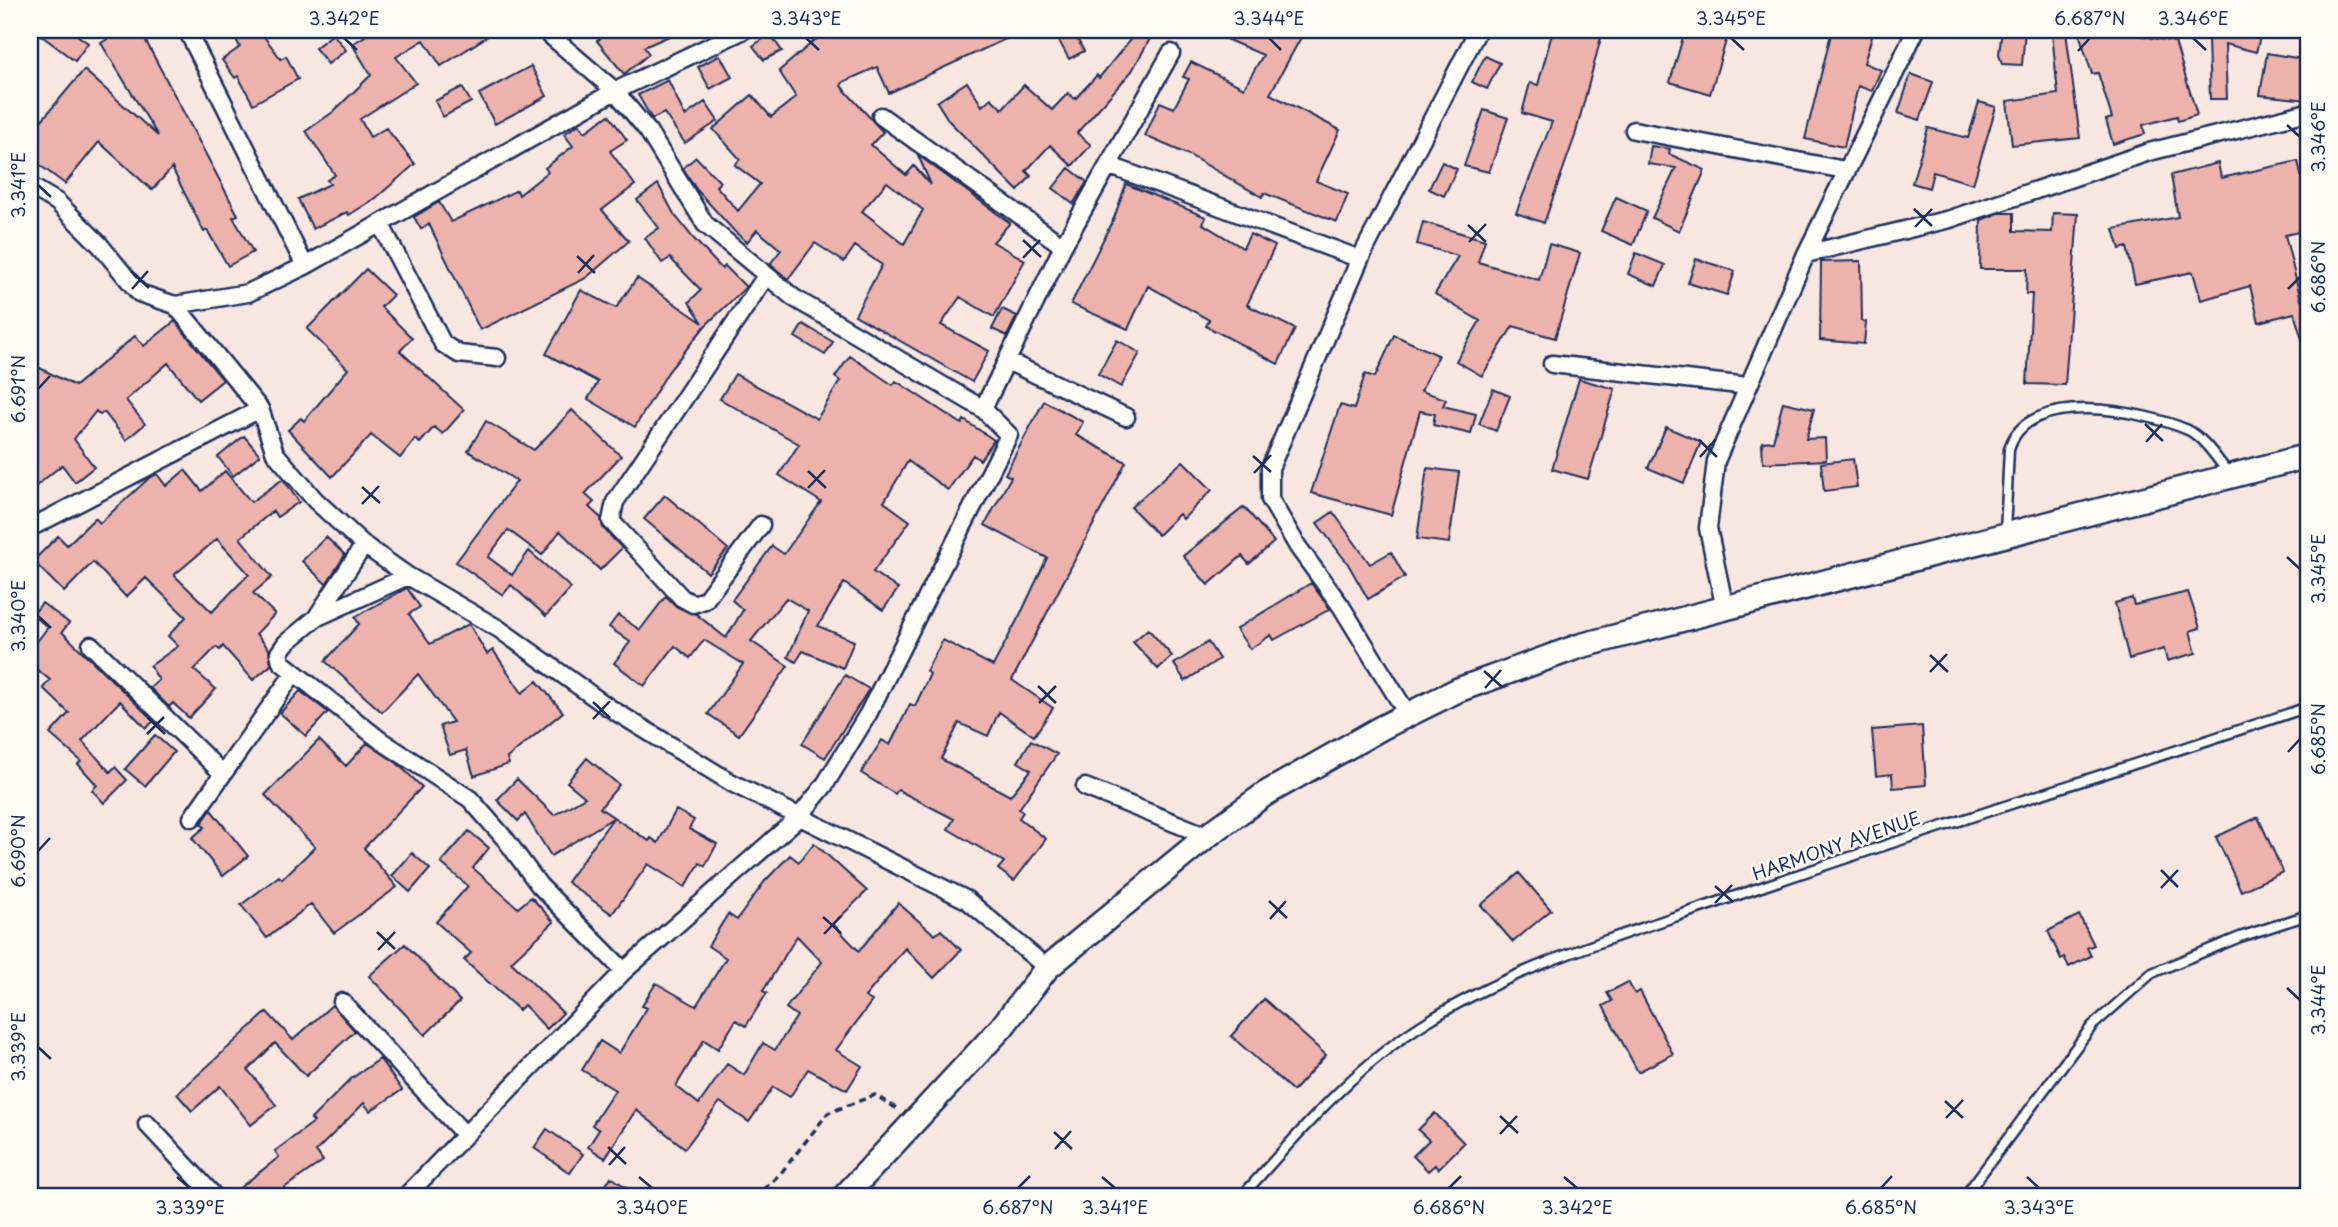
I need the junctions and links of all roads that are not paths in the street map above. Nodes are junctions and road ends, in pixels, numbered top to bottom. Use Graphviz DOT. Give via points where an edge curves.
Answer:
graph roads {
  1 [pos="187,30"];
  2 [pos="544,30"];
  3 [pos="744,30"];
  4 [pos="1916,30"];
  5 [pos="1475,31"];
  6 [pos="1171,53"];
  7 [pos="615,90"];
  8 [pos="2308,112"];
  9 [pos="881,116"];
  10 [pos="1634,130"];
  11 [pos="1108,165"];
  12 [pos="1845,170"];
  13 [pos="30,186"];
  14 [pos="380,225"];
  15 [pos="1063,246"];
  16 [pos="1806,254"];
  17 [pos="1360,259"];
  18 [pos="305,267"];
  19 [pos="766,276"];
  20 [pos="175,305"];
  21 [pos="497,358"];
  22 [pos="1007,361"];
  23 [pos="1552,364"];
  24 [pos="1748,386"];
  25 [pos="260,409"];
  26 [pos="983,409"];
  27 [pos="1126,417"];
  28 [pos="2308,456"];
  29 [pos="2230,476"];
  30 [pos="761,525"];
  31 [pos="30,528"];
  32 [pos="2006,533"];
  33 [pos="364,545"];
  34 [pos="408,576"];
  35 [pos="1725,609"];
  36 [pos="316,618"];
  37 [pos="91,645"];
  38 [pos="294,673"];
  39 [pos="2308,707"];
  40 [pos="1408,715"];
  41 [pos="223,774"];
  42 [pos="1085,787"];
  43 [pos="192,818"];
  44 [pos="798,818"];
  45 [pos="1207,836"];
  46 [pos="2308,915"];
  47 [pos="1047,968"];
  48 [pos="624,971"];
  49 [pos="342,1002"];
  50 [pos="147,1124"];
  51 [pos="465,1135"];
  52 [pos="215,1197"];
  53 [pos="405,1197"];
  54 [pos="844,1197"];
  55 [pos="1241,1197"];
  56 [pos="1965,1197"];
  1 -- 18 [label="street"];
  2 -- 7 [label="street"];
  3 -- 7 [label="street"];
  4 -- 12 [label="street"];
  5 -- 17 [label="street"];
  6 -- 11 [label="street"];
  7 -- 14 [label="street"];
  7 -- 19 [label="street" via="648,131 705,224"];
  8 -- 16 [label="street" via="2149,152 1950,219"];
  9 -- 15 [label="street"];
  10 -- 12 [label="street"];
  11 -- 15 [label="street"];
  11 -- 17 [label="street"];
  12 -- 16 [label="street"];
  13 -- 20 [label="street" via="57,202 139,293"];
  14 -- 18 [label="street"];
  14 -- 21 [label="street" via="443,344 459,354"];
  15 -- 22 [label="street"];
  16 -- 24 [label="street"];
  17 -- 40 [label="street" via="1270,468 1270,499"];
  18 -- 20 [label="street" via="248,293"];
  19 -- 26 [label="street" via="794,299"];
  19 -- 30 [label="street" via="615,502 611,521 682,598 693,604 705,600"];
  20 -- 25 [label="street"];
  22 -- 26 [label="street"];
  22 -- 27 [label="street"];
  23 -- 24 [label="street"];
  24 -- 35 [label="street" via="1716,461 1708,528"];
  25 -- 31 [label="street"];
  25 -- 33 [label="street" via="275,453 315,500"];
  26 -- 44 [label="street" via="1009,435 868,714 824,786"];
  28 -- 29 [label="street"];
  29 -- 32 [label="street"];
  29 -- 32 [label="lane" via="2190,431 2132,414 2085,408 2034,417 2013,436 2009,449"];
  32 -- 35 [label="street"];
  33 -- 34 [label="street"];
  33 -- 36 [label="street"];
  34 -- 36 [label="street"];
  34 -- 44 [label="street" via="499,629 608,707"];
  35 -- 40 [label="street" via="1580,646 1458,690"];
  36 -- 38 [label="street" via="279,653 281,663"];
  37 -- 41 [label="street"];
  38 -- 41 [label="street"];
  38 -- 48 [label="street" via="380,740 470,799 539,885"];
  39 -- 55 [label="lane, HARMONY AVENUE" via="1888,842 1532,969 1429,1020 1377,1057 1324,1106"];
  40 -- 45 [label="street" via="1265,794"];
  41 -- 43 [label="street"];
  42 -- 45 [label="street"];
  44 -- 47 [label="street" via="967,900"];
  44 -- 48 [label="street"];
  45 -- 47 [label="street"];
  46 -- 56 [label="lane" via="2152,973 2092,1026"];
  47 -- 54 [label="street" via="1002,1027"];
  48 -- 51 [label="street"];
  49 -- 51 [label="street"];
  50 -- 52 [label="street"];
  51 -- 53 [label="street"];
}
